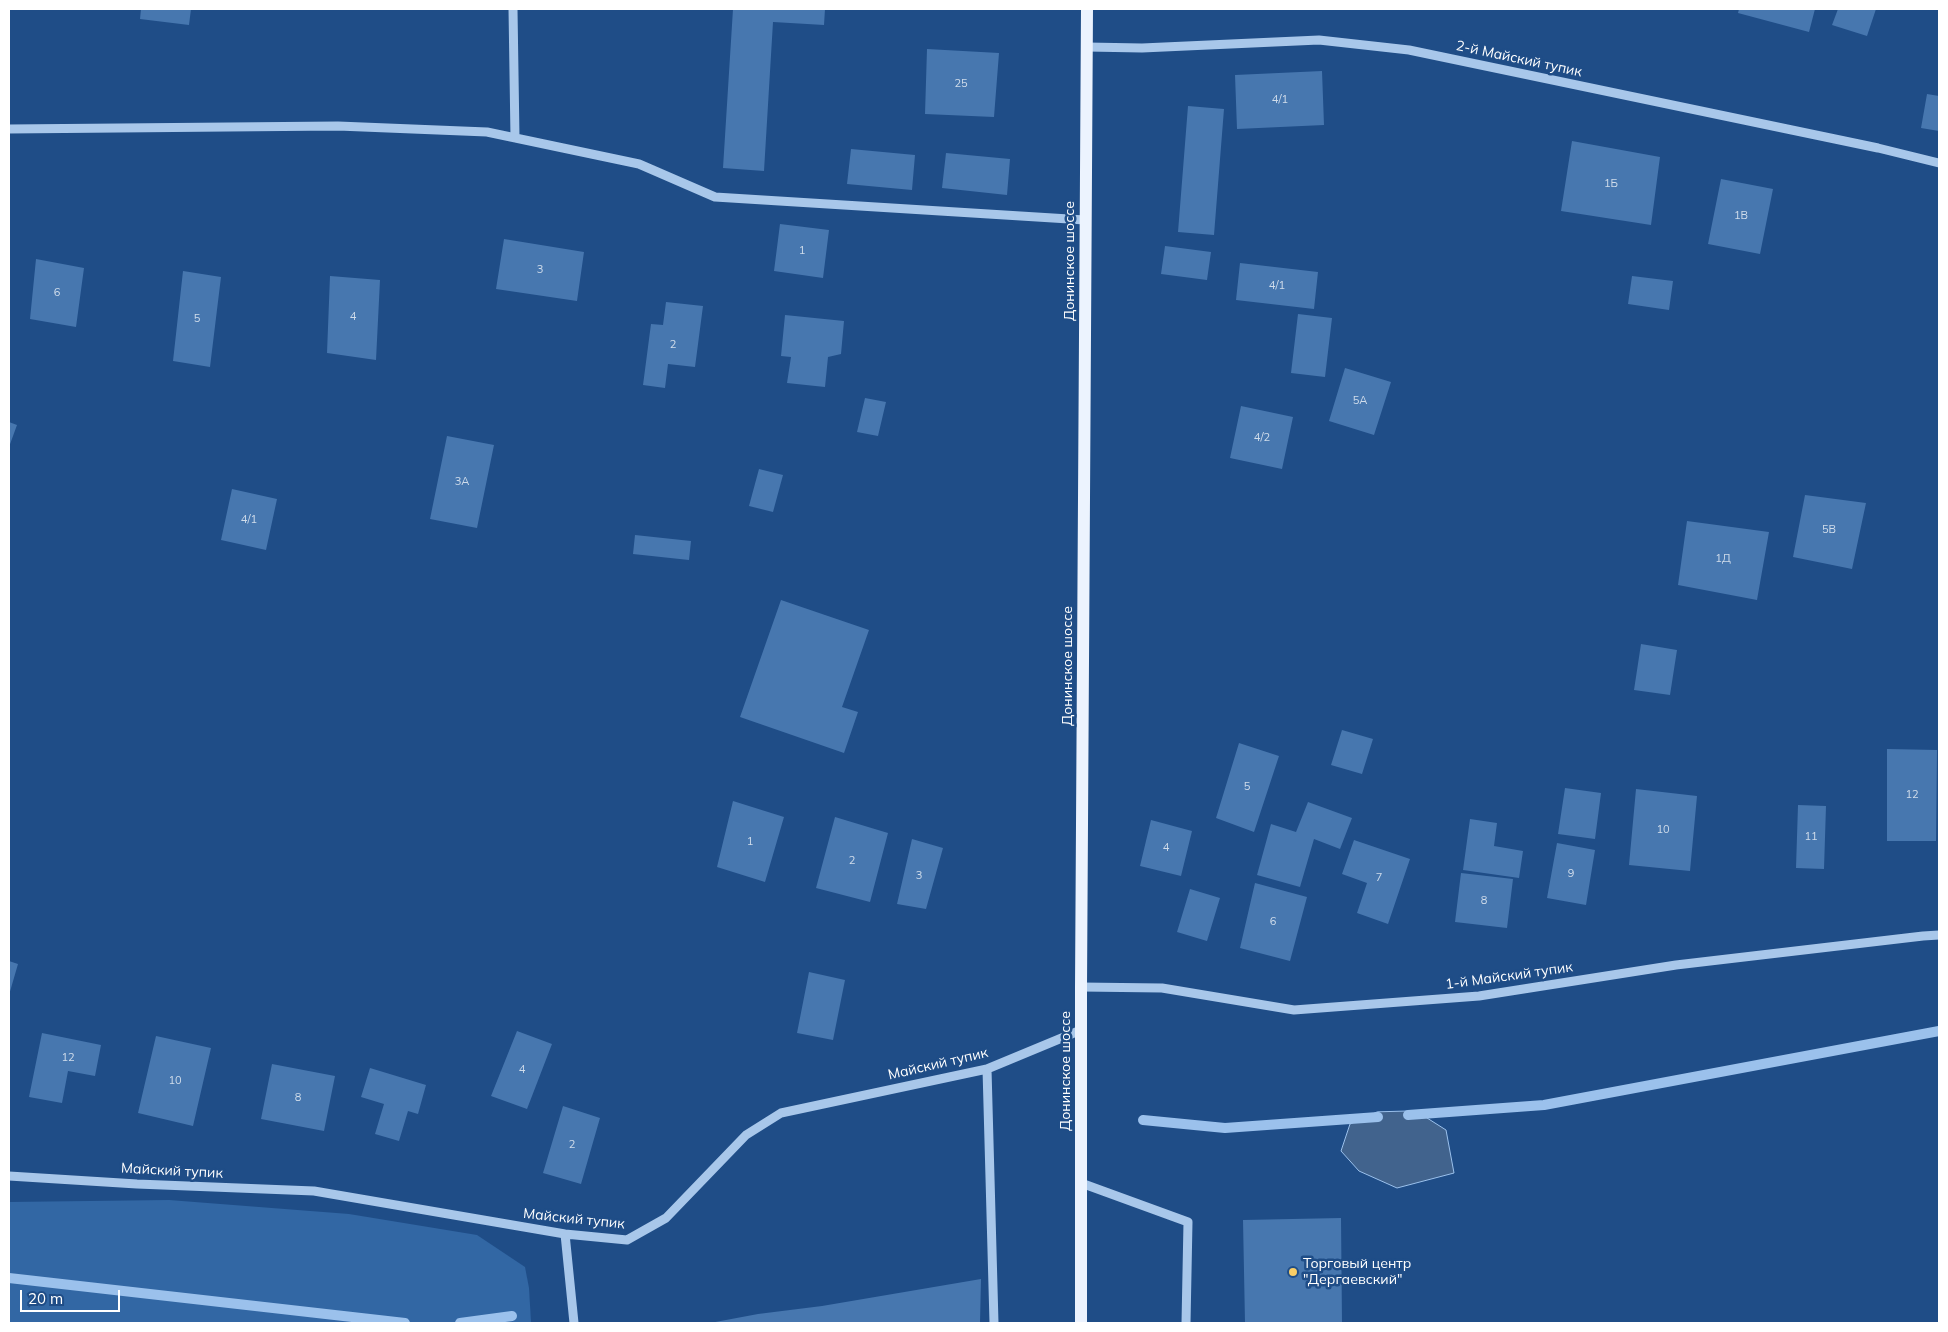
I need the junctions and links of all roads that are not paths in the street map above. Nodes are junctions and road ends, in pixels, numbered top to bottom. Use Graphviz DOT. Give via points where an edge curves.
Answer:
graph roads {
  1 [pos="513,9"];
  2 [pos="1087,9"];
  3 [pos="1087,47"];
  4 [pos="9,130"];
  5 [pos="515,138"];
  6 [pos="1939,163"];
  7 [pos="1085,220"];
  8 [pos="1939,935"];
  9 [pos="1081,988"];
  10 [pos="1081,1030"];
  11 [pos="988,1068"];
  12 [pos="9,1176"];
  13 [pos="1081,1183"];
  14 [pos="565,1234"];
  15 [pos="574,1323"];
  16 [pos="994,1323"];
  17 [pos="1081,1323"];
  18 [pos="1186,1323"];
  1 -- 5 [label="street"];
  2 -- 3 [label="main road, Донинское шоссе"];
  3 -- 6 [label="street, 2-й Майский тупик" via="1142,48 1319,40 1408,50"];
  3 -- 7 [label="main road, Донинское шоссе"];
  4 -- 5 [label="street" via="338,126 487,132"];
  5 -- 7 [label="street" via="639,164 715,197"];
  7 -- 9 [label="main road, Донинское шоссе"];
  8 -- 9 [label="street, 1-й Майский тупик" via="1676,965 1479,996 1294,1010 1162,988"];
  9 -- 10 [label="main road, Донинское шоссе"];
  10 -- 11 [label="street, Майский тупик"];
  10 -- 13 [label="main road, Донинское шоссе"];
  11 -- 14 [label="street, Майский тупик" via="780,1113 746,1135 666,1218 627,1240"];
  11 -- 16 [label="street"];
  12 -- 14 [label="street, Майский тупик" via="314,1191"];
  13 -- 17 [label="main road, Донинское шоссе"];
  13 -- 18 [label="street" via="1188,1222"];
  14 -- 15 [label="street"];
}
